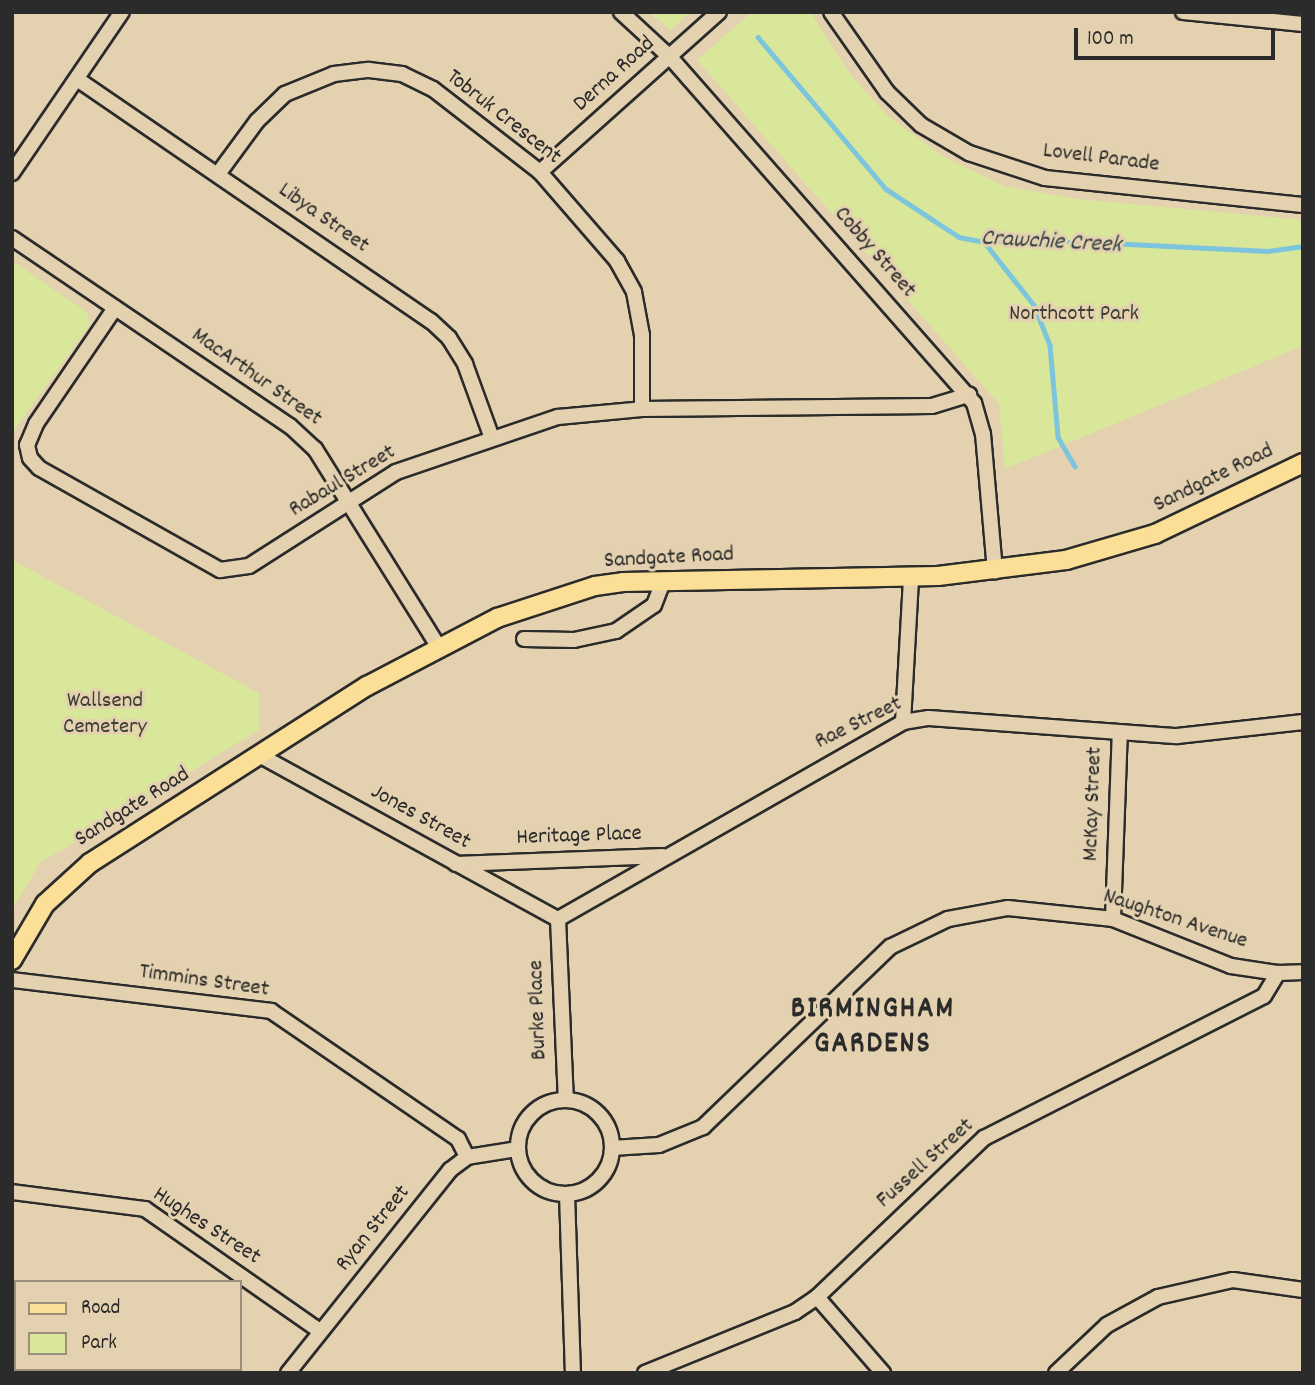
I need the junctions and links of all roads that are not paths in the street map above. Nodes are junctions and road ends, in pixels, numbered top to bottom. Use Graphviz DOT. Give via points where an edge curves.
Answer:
graph roads {
  1 [pos="122,12"];
  2 [pos="621,12"];
  3 [pos="719,12"];
  4 [pos="831,12"];
  5 [pos="1183,12"];
  6 [pos="1303,24"];
  7 [pos="670,57"];
  8 [pos="77,79"];
  9 [pos="540,172"];
  10 [pos="12,173"];
  11 [pos="218,174"];
  12 [pos="1303,205"];
  13 [pos="12,238"];
  14 [pos="115,308"];
  15 [pos="969,395"];
  16 [pos="642,409"];
  17 [pos="492,438"];
  18 [pos="1303,463"];
  19 [pos="349,503"];
  20 [pos="995,571"];
  21 [pos="912,577"];
  22 [pos="663,582"];
  23 [pos="524,639"];
  24 [pos="438,646"];
  25 [pos="903,722"];
  26 [pos="1303,722"];
  27 [pos="1120,732"];
  28 [pos="261,756"];
  29 [pos="664,856"];
  30 [pos="454,864"];
  31 [pos="558,919"];
  32 [pos="1113,919"];
  33 [pos="12,960"];
  34 [pos="1303,972"];
  35 [pos="1278,974"];
  36 [pos="12,980"];
  37 [pos="566,1100"];
  38 [pos="612,1148"];
  39 [pos="517,1149"];
  40 [pos="467,1157"];
  41 [pos="12,1192"];
  42 [pos="566,1194"];
  43 [pos="1303,1290"];
  44 [pos="817,1297"];
  45 [pos="320,1331"];
  46 [pos="288,1373"];
  47 [pos="573,1373"];
  48 [pos="645,1373"];
  49 [pos="883,1373"];
  50 [pos="1056,1373"];
  1 -- 8 [label="street"];
  2 -- 7 [label="street, Cobby Street"];
  3 -- 7 [label="street, Derna Road"];
  4 -- 12 [label="street, Lovell Parade" via="887,92 922,125 969,153 1045,178"];
  5 -- 6 [label="street"];
  7 -- 9 [label="street, Derna Road"];
  7 -- 15 [label="street, Cobby Street"];
  8 -- 10 [label="street"];
  8 -- 11 [label="street, Libya Street"];
  9 -- 11 [label="street, Tobruk Crescent" via="433,89 402,74 369,70 334,74 285,94 257,121"];
  9 -- 16 [label="street, Tobruk Crescent" via="617,261 634,292 642,335"];
  11 -- 17 [label="street, Libya Street" via="449,338 465,364"];
  13 -- 14 [label="street, MacArthur Street"];
  14 -- 19 [label="street, MacArthur Street" via="290,426 315,449"];
  14 -- 19 [label="street, Rabaul Street" via="36,424 27,445 38,468 220,570 249,566"];
  15 -- 16 [label="street, Rabaul Street" via="932,406"];
  15 -- 20 [label="street, Cobby Street" via="981,423"];
  16 -- 17 [label="street, Rabaul Street" via="558,417"];
  17 -- 19 [label="street, Rabaul Street" via="396,472"];
  18 -- 20 [label="main road, Sandgate Road" via="1156,534 1066,560"];
  19 -- 24 [label="street, MacArthur Street"];
  20 -- 21 [label="main road, Sandgate Road"];
  21 -- 22 [label="main road, Sandgate Road"];
  21 -- 25 [label="street"];
  22 -- 23 [label="street" via="654,605 616,631 574,640"];
  22 -- 24 [label="main road, Sandgate Road" via="623,582 584,589 497,618"];
  24 -- 28 [label="main road, Sandgate Road" via="367,686"];
  25 -- 27 [label="street, Rae Street" via="929,718"];
  25 -- 29 [label="street, Rae Street"];
  26 -- 27 [label="street, Rae Street" via="1177,736"];
  27 -- 32 [label="street, McKay Street"];
  28 -- 30 [label="street, Jones Street"];
  28 -- 33 [label="main road, Sandgate Road" via="72,876 45,904"];
  29 -- 30 [label="street, Heritage Place"];
  29 -- 31 [label="street, Rae Street"];
  30 -- 31 [label="street, Jones Street"];
  31 -- 37 [label="street, Burke Place"];
  32 -- 35 [label="street, Naughton Avenue" via="1231,966"];
  32 -- 38 [label="street, Naughton Avenue" via="1008,908 948,919 890,947 703,1127 659,1145"];
  34 -- 35 [label="street, Naughton Avenue"];
  35 -- 44 [label="street, Fussell Street" via="1264,996 984,1138"];
  36 -- 40 [label="street, Timmins Street" via="271,1011 458,1139"];
  37 -- 38 [label="street" via="591,1108 603,1119"];
  37 -- 39 [label="street" via="534,1110 519,1135"];
  38 -- 42 [label="street" via="598,1179"];
  39 -- 40 [label="street"];
  39 -- 42 [label="street" via="528,1176 545,1189"];
  40 -- 45 [label="street, Ryan Street" via="450,1171"];
  41 -- 45 [label="street, Hughes Street" via="145,1209"];
  42 -- 47 [label="street"];
  43 -- 50 [label="street" via="1233,1280 1158,1297 1107,1325"];
  44 -- 48 [label="street, Fussell Street" via="772,1323"];
  44 -- 49 [label="street"];
  45 -- 46 [label="street, Ryan Street"];
}
